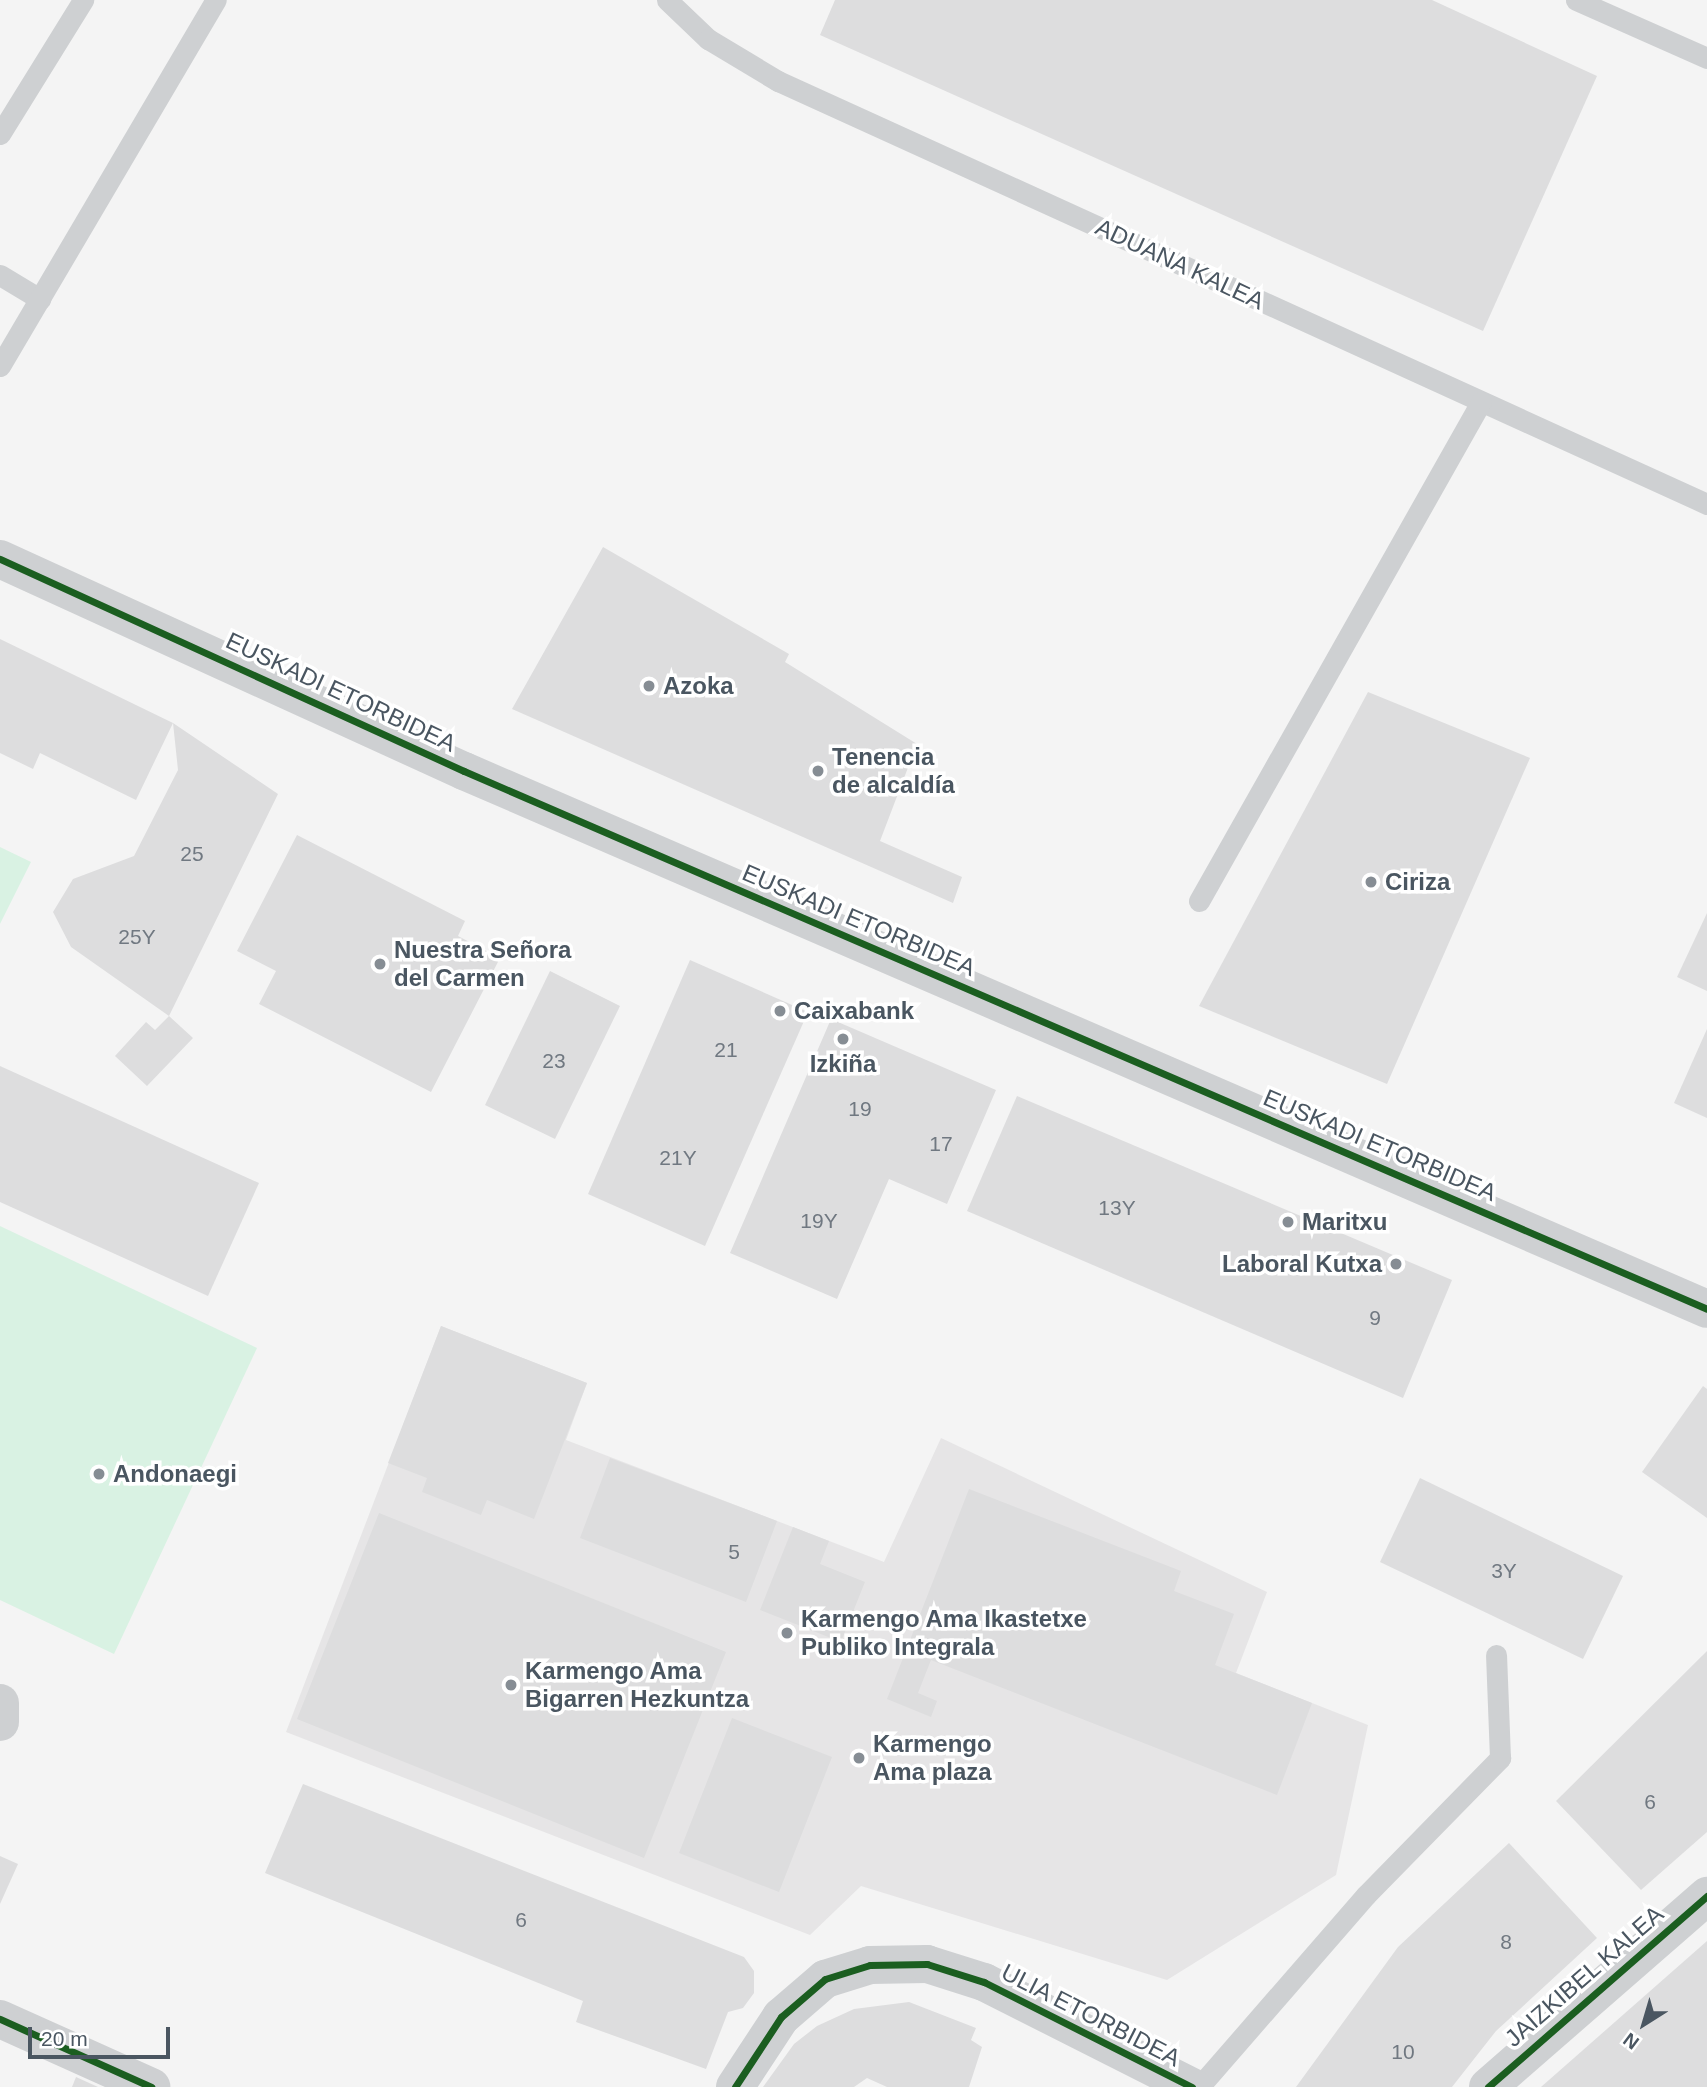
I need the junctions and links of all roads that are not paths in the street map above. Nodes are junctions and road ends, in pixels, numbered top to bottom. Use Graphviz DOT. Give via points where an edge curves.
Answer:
graph roads {
  1 [pos="83,0"];
  2 [pos="667,0"];
  3 [pos="1576,0"];
  4 [pos="209,2"];
  5 [pos="1707,58"];
  6 [pos="0,134"];
  7 [pos="0,275"];
  8 [pos="40,299"];
  9 [pos="0,366"];
  10 [pos="1481,402"];
  11 [pos="1707,505"];
  12 [pos="0,559"];
  13 [pos="1199,901"];
  14 [pos="1707,1309"];
  15 [pos="1496,1655"];
  16 [pos="0,1703"];
  17 [pos="0,1722"];
  18 [pos="1707,1896"];
  19 [pos="0,2019"];
  20 [pos="150,2087"];
  21 [pos="735,2087"];
  22 [pos="1192,2087"];
  23 [pos="1199,2087"];
  24 [pos="1488,2087"];
  1 -- 6 [label="lane"];
  2 -- 10 [label="lane, ADUANA KALEA" via="708,39 778,81"];
  3 -- 5 [label="lane"];
  4 -- 8 [label="lane"];
  7 -- 8 [label="lane"];
  8 -- 9 [label="lane"];
  10 -- 11 [label="lane, ADUANA KALEA"];
  10 -- 13 [label="lane"];
  12 -- 14 [label="street, EUSKADI ETORBIDEA" via="464,771"];
  15 -- 23 [label="lane, ULIA ETORBIDEA" via="1500,1758 1366,1895"];
  16 -- 17 [label="street"];
  18 -- 24 [label="street, JAIZKIBEL KALEA"];
  19 -- 20 [label="street"];
  21 -- 22 [label="street, ULIA ETORBIDEA" via="781,2017 825,1979 870,1965 927,1964 984,1982"];
}
